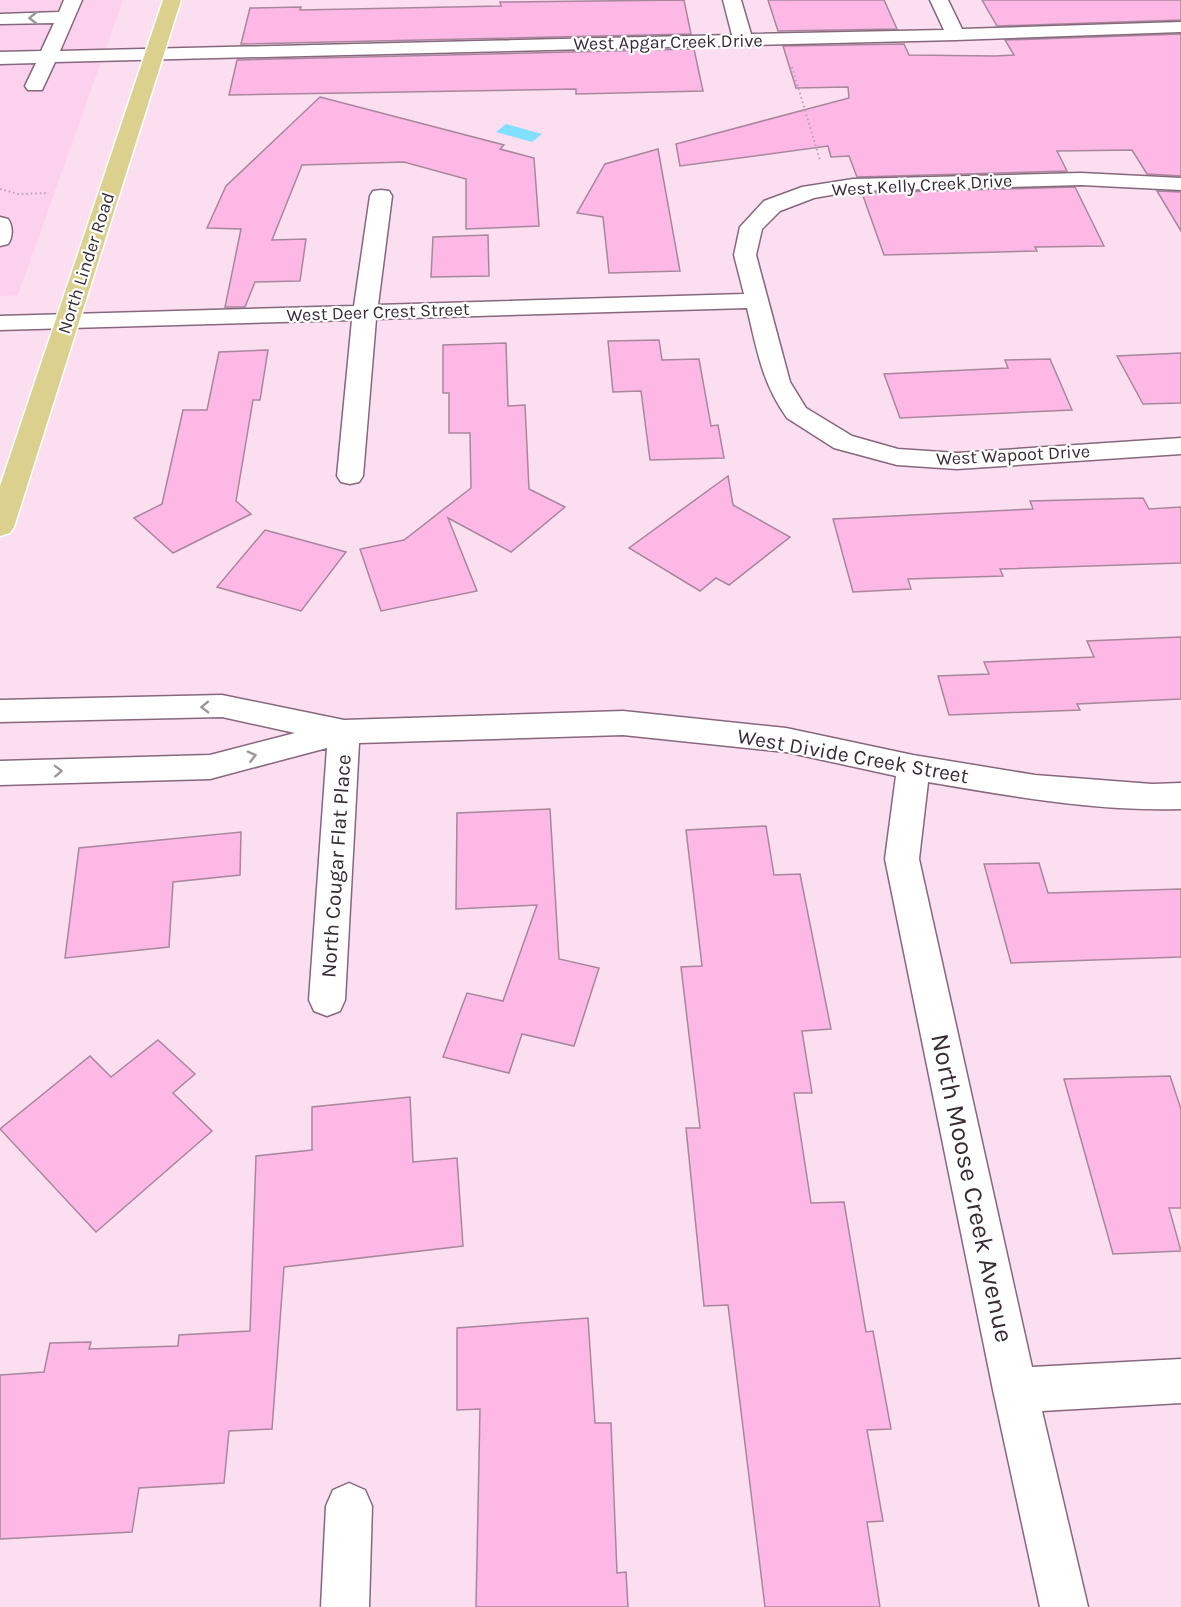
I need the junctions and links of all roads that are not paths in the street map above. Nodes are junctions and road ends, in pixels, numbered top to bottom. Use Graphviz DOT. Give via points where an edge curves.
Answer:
graph roads {
  1 [pos="73,0"];
  2 [pos="172,0"];
  3 [pos="732,0"];
  4 [pos="939,0"];
  5 [pos="65,17"];
  6 [pos="0,19"];
  7 [pos="1181,27"];
  8 [pos="956,35"];
  9 [pos="743,40"];
  10 [pos="0,42"];
  11 [pos="52,49"];
  12 [pos="155,53"];
  13 [pos="0,58"];
  14 [pos="35,86"];
  15 [pos="1181,184"];
  16 [pos="381,196"];
  17 [pos="0,224"];
  18 [pos="0,239"];
  19 [pos="757,301"];
  20 [pos="365,312"];
  21 [pos="67,321"];
  22 [pos="0,323"];
  23 [pos="1181,446"];
  24 [pos="350,476"];
  25 [pos="0,527"];
  26 [pos="0,711"];
  27 [pos="345,732"];
  28 [pos="913,767"];
  29 [pos="0,773"];
  30 [pos="1181,796"];
  31 [pos="327,1000"];
  32 [pos="1181,1381"];
  33 [pos="1015,1390"];
  34 [pos="349,1506"];
  35 [pos="345,1607"];
  36 [pos="1064,1607"];
  1 -- 5 [label="street"];
  2 -- 12 [label="main road, North Linder Road"];
  3 -- 9 [label="street"];
  4 -- 8 [label="street"];
  5 -- 6 [label="street, one-way"];
  5 -- 11 [label="street"];
  7 -- 8 [label="street, West Apgar Creek Drive"];
  8 -- 9 [label="street, West Apgar Creek Drive"];
  9 -- 12 [label="street, West Apgar Creek Drive"];
  10 -- 11 [label="street"];
  11 -- 12 [label="street, West Apgar Creek Drive"];
  11 -- 13 [label="street"];
  11 -- 14 [label="street"];
  12 -- 21 [label="main road, North Linder Road"];
  15 -- 19 [label="street, West Kelly Creek Drive" via="1082,179 853,185 810,192 772,206 751,227 745,255"];
  16 -- 20 [label="street"];
  17 -- 18 [label="street"];
  19 -- 20 [label="street, West Deer Crest Street"];
  19 -- 23 [label="street, West Wapoot Drive" via="778,382 796,413 843,442 897,457 957,461"];
  20 -- 21 [label="street, West Deer Crest Street"];
  20 -- 24 [label="street"];
  21 -- 22 [label="street, West Deer Crest Street"];
  21 -- 25 [label="main road, North Linder Road"];
  27 -- 26 [label="street, West Divide Creek Street, one-way" via="222,706"];
  27 -- 28 [label="street, West Divide Creek Street" via="623,723 786,740"];
  29 -- 27 [label="street, West Divide Creek Street, one-way" via="210,767"];
  27 -- 31 [label="street, North Cougar Flat Place"];
  28 -- 30 [label="street, West Divide Creek Street" via="1035,788"];
  28 -- 33 [label="street, North Moose Creek Avenue" via="902,859"];
  32 -- 33 [label="street"];
  33 -- 36 [label="street, North Moose Creek Avenue"];
  34 -- 35 [label="street"];
}
